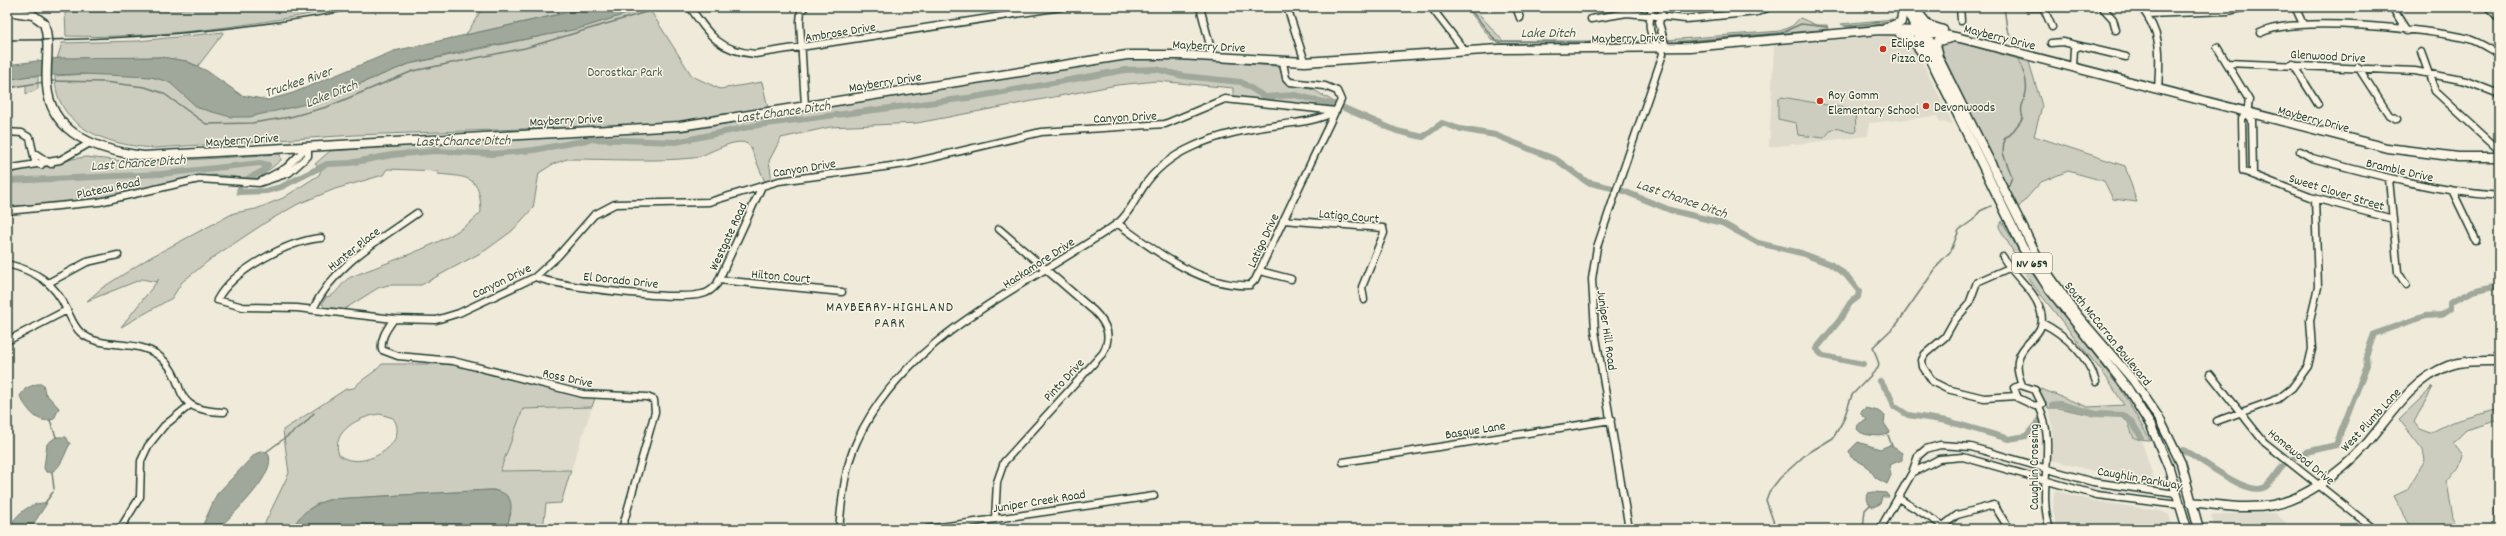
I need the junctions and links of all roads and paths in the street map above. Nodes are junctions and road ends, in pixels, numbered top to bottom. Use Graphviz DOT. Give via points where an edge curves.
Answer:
graph roads {
  1 [pos="690,7"];
  2 [pos="804,7"];
  3 [pos="1061,7"];
  4 [pos="1200,7"];
  5 [pos="1287,7"];
  6 [pos="1431,7"];
  7 [pos="1516,7"];
  8 [pos="1652,7"];
  9 [pos="1663,7"];
  10 [pos="1739,7"];
  11 [pos="1904,7"];
  12 [pos="1913,7"];
  13 [pos="1960,7"];
  14 [pos="2027,7"];
  15 [pos="2043,7"];
  16 [pos="2090,7"];
  17 [pos="2102,7"];
  18 [pos="2141,7"];
  19 [pos="2183,7"];
  20 [pos="2247,7"];
  21 [pos="2295,7"];
  22 [pos="2392,7"];
  23 [pos="2488,7"];
  24 [pos="1767,8"];
  25 [pos="2070,8"];
  26 [pos="1024,10"];
  27 [pos="7,12"];
  28 [pos="2188,12"];
  29 [pos="1744,14"];
  30 [pos="2147,14"];
  31 [pos="1650,15"];
  32 [pos="1659,16"];
  33 [pos="1520,18"];
  34 [pos="2499,18"];
  35 [pos="1591,20"];
  36 [pos="1962,21"];
  37 [pos="2303,24"];
  38 [pos="2052,27"];
  39 [pos="1880,30"];
  40 [pos="2116,30"];
  41 [pos="1920,31"];
  42 [pos="2407,31"];
  43 [pos="2260,33"];
  44 [pos="1966,39"];
  45 [pos="2051,43"];
  46 [pos="2078,47"];
  47 [pos="2217,47"];
  48 [pos="802,48"];
  49 [pos="1662,49"];
  50 [pos="1465,51"];
  51 [pos="2421,52"];
  52 [pos="2499,54"];
  53 [pos="1213,57"];
  54 [pos="2126,57"];
  55 [pos="1283,62"];
  56 [pos="1305,62"];
  57 [pos="2227,63"];
  58 [pos="2293,64"];
  59 [pos="2073,67"];
  60 [pos="2358,67"];
  61 [pos="2428,72"];
  62 [pos="1937,74"];
  63 [pos="1946,74"];
  64 [pos="2158,89"];
  65 [pos="2499,94"];
  66 [pos="2318,104"];
  67 [pos="805,106"];
  68 [pos="1336,111"];
  69 [pos="2247,113"];
  70 [pos="1958,118"];
  71 [pos="1968,118"];
  72 [pos="2397,118"];
  73 [pos="7,132"];
  74 [pos="90,143"];
  75 [pos="308,146"];
  76 [pos="2499,150"];
  77 [pos="2300,151"];
  78 [pos="36,154"];
  79 [pos="2499,157"];
  80 [pos="51,164"];
  81 [pos="41,166"];
  82 [pos="7,169"];
  83 [pos="2252,175"];
  84 [pos="2389,179"];
  85 [pos="260,182"];
  86 [pos="762,186"];
  87 [pos="2453,192"];
  88 [pos="2499,196"];
  89 [pos="2314,198"];
  90 [pos="7,211"];
  91 [pos="417,213"];
  92 [pos="2393,219"];
  93 [pos="1283,220"];
  94 [pos="1116,223"];
  95 [pos="999,229"];
  96 [pos="322,238"];
  97 [pos="2476,240"];
  98 [pos="118,255"];
  99 [pos="2002,257"];
  100 [pos="7,264"];
  101 [pos="2009,268"];
  102 [pos="1045,270"];
  103 [pos="1260,271"];
  104 [pos="535,277"];
  105 [pos="1291,279"];
  106 [pos="718,280"];
  107 [pos="50,282"];
  108 [pos="2406,285"];
  109 [pos="842,292"];
  110 [pos="707,293"];
  111 [pos="1364,300"];
  112 [pos="313,309"];
  113 [pos="67,310"];
  114 [pos="394,319"];
  115 [pos="2042,323"];
  116 [pos="7,341"];
  117 [pos="2499,361"];
  118 [pos="2210,374"];
  119 [pos="2096,382"];
  120 [pos="2022,385"];
  121 [pos="2016,396"];
  122 [pos="190,405"];
  123 [pos="2039,406"];
  124 [pos="224,412"];
  125 [pos="2239,413"];
  126 [pos="1611,420"];
  127 [pos="2217,421"];
  128 [pos="1343,462"];
  129 [pos="2046,470"];
  130 [pos="1912,473"];
  131 [pos="2046,481"];
  132 [pos="2317,483"];
  133 [pos="2176,494"];
  134 [pos="1154,496"];
  135 [pos="1898,498"];
  136 [pos="2191,502"];
  137 [pos="2499,502"];
  138 [pos="2179,505"];
  139 [pos="995,518"];
  140 [pos="2499,525"];
  141 [pos="1940,527"];
  142 [pos="120,529"];
  143 [pos="622,529"];
  144 [pos="839,529"];
  145 [pos="927,529"];
  146 [pos="1629,529"];
  147 [pos="1880,529"];
  148 [pos="2009,529"];
  149 [pos="2050,529"];
  150 [pos="2187,529"];
  151 [pos="2199,529"];
  152 [pos="2374,529"];
  1 -- 48 [label="street, Ambrose Drive" via="709,37 728,50 755,54"];
  2 -- 48 [label="street" via="800,15"];
  3 -- 26 [label="street, Ambrose Drive"];
  4 -- 53 [label="street"];
  5 -- 56 [label="street"];
  6 -- 50 [label="street"];
  7 -- 33 [label="street"];
  8 -- 31 [label="street"];
  9 -- 32 [label="street"];
  10 -- 29 [label="street"];
  11 -- 39 [label="main road" via="1902,22"];
  11 -- 41 [label="main road, South McCarran Boulevard / NV 659"];
  12 -- 41 [label="main road, South McCarran Boulevard / NV 659"];
  12 -- 44 [label="main road" via="1928,25"];
  13 -- 36 [label="street"];
  14 -- 15 [label="street"];
  15 -- 25 [label="street"];
  15 -- 38 [label="street"];
  16 -- 25 [label="street"];
  17 -- 40 [label="street" via="2114,19"];
  18 -- 30 [label="street"];
  19 -- 28 [label="street"];
  20 -- 28 [label="street" via="2228,11"];
  21 -- 37 [label="street"];
  22 -- 42 [label="street"];
  23 -- 34 [label="street"];
  24 -- 29 [label="street"];
  26 -- 48 [label="street, Ambrose Drive"];
  27 -- 74 [label="main road, Mayberry Drive" via="27,14 41,20 48,36 49,105 54,116 70,132"];
  28 -- 30 [label="street"];
  29 -- 32 [label="street" via="1692,19"];
  30 -- 64 [label="street" via="2158,31 2161,44"];
  31 -- 32 [label="street"];
  31 -- 35 [label="street" via="1627,14"];
  31 -- 49 [label="street" via="1654,42"];
  32 -- 49 [label="street, Juniper Hill Road" via="1665,44"];
  37 -- 42 [label="street"];
  37 -- 43 [label="street" via="2268,29"];
  39 -- 41 [label="main road, Mayberry Drive"];
  39 -- 49 [label="main road, Mayberry Drive" via="1779,41"];
  39 -- 62 [label="main road" via="1910,37"];
  41 -- 44 [label="main road, Mayberry Drive"];
  41 -- 62 [label="main road, South McCarran Boulevard / NV 659"];
  41 -- 63 [label="main road, South McCarran Boulevard / NV 659"];
  42 -- 52 [label="street" via="2462,37"];
  44 -- 59 [label="main road, Mayberry Drive"];
  44 -- 63 [label="main road" via="1945,38 1936,43"];
  45 -- 46 [label="street" via="2063,42"];
  46 -- 54 [label="street"];
  46 -- 59 [label="street" via="2074,49"];
  47 -- 57 [label="street"];
  48 -- 67 [label="street"];
  49 -- 50 [label="main road, Mayberry Drive"];
  49 -- 126 [label="street, Juniper Hill Road" via="1663,56 1597,247 1593,266 1592,309"];
  50 -- 56 [label="main road, Mayberry Drive"];
  51 -- 61 [label="street"];
  53 -- 55 [label="main road, Mayberry Drive"];
  53 -- 67 [label="main road, Mayberry Drive" via="1155,54 1112,56"];
  55 -- 56 [label="main road, Mayberry Drive"];
  55 -- 68 [label="street" via="1286,78 1290,82 1325,86 1337,91 1341,100"];
  57 -- 58 [label="street, Glenwood Drive"];
  57 -- 69 [label="street" via="2246,94 2250,106"];
  58 -- 60 [label="street, Glenwood Drive"];
  58 -- 66 [label="street"];
  59 -- 64 [label="main road, Mayberry Drive"];
  60 -- 61 [label="street, Glenwood Drive"];
  60 -- 72 [label="street" via="2389,115"];
  61 -- 65 [label="street, Glenwood Drive" via="2474,82"];
  61 -- 76 [label="street" via="2440,97"];
  62 -- 70 [label="main road, South McCarran Boulevard / NV 659"];
  63 -- 71 [label="main road, South McCarran Boulevard / NV 659"];
  64 -- 69 [label="main road, Mayberry Drive"];
  67 -- 75 [label="main road, Mayberry Drive" via="668,127"];
  68 -- 86 [label="street, Canyon Drive" via="1228,99 1171,123 1041,132 906,164 803,177"];
  68 -- 93 [label="street, Latigo Drive"];
  68 -- 94 [label="street, Hackamore Drive" via="1323,118 1220,136 1186,149 1156,172 1132,208"];
  69 -- 79 [label="main road, Mayberry Drive" via="2399,150 2458,157"];
  69 -- 83 [label="street" via="2252,120"];
  69 -- 83 [label="street" via="2242,118 2242,167 2245,173"];
  70 -- 71 [label="main road"];
  70 -- 133 [label="main road, South McCarran Boulevard / NV 659" via="2034,266 2128,389 2151,426 2163,449"];
  71 -- 136 [label="main road, South McCarran Boulevard / NV 659" via="2024,234 2048,276 2133,380 2159,418 2181,463"];
  73 -- 78 [label="street" via="28,135 33,140"];
  74 -- 75 [label="main road, Mayberry Drive" via="123,153 155,156"];
  74 -- 80 [label="street" via="70,157"];
  75 -- 85 [label="street, Plateau Road" via="286,168"];
  75 -- 85 [label="street, Plateau Road" via="308,156 299,167 281,178"];
  77 -- 84 [label="street, Bramble Drive" via="2312,158"];
  78 -- 80 [label="street"];
  78 -- 81 [label="street" via="35,161"];
  80 -- 81 [label="street"];
  81 -- 82 [label="street"];
  83 -- 89 [label="street, Sweet Clover Street"];
  84 -- 87 [label="street, Bramble Drive"];
  84 -- 92 [label="street"];
  85 -- 90 [label="street, Plateau Road" via="246,184 199,179 99,202"];
  86 -- 104 [label="street, Canyon Drive" via="701,203 630,202 609,206 589,219 558,256"];
  86 -- 106 [label="street, Westgate Road"];
  87 -- 88 [label="street, Bramble Drive"];
  87 -- 97 [label="street"];
  89 -- 92 [label="street, Sweet Clover Street"];
  89 -- 125 [label="street" via="2318,282 2310,320 2310,360 2299,380 2286,394"];
  91 -- 112 [label="street, Hunter Place" via="335,275 322,290"];
  92 -- 108 [label="street" via="2398,272"];
  93 -- 103 [label="street, Latigo Drive"];
  93 -- 111 [label="street, Latigo Court" via="1383,228 1384,233 1362,287"];
  94 -- 102 [label="street, Hackamore Drive"];
  94 -- 103 [label="street, Latigo Drive" via="1174,262 1225,283 1238,287 1250,285"];
  95 -- 102 [label="street, Pinto Drive"];
  96 -- 112 [label="street, Canyon Drive" via="303,241 273,252 227,287 217,298 219,301 237,306"];
  98 -- 107 [label="street" via="87,262"];
  99 -- 101 [label="street"];
  100 -- 107 [label="street"];
  101 -- 115 [label="street" via="2019,277 2039,307"];
  101 -- 121 [label="street" via="1977,282 1969,304 1954,320 1945,338 1927,351 1922,360 1927,375 1941,387 1984,398"];
  102 -- 139 [label="street, Pinto Drive" via="1099,317 1109,331 1108,342 1103,353 1004,462 997,482"];
  102 -- 144 [label="street, Hackamore Drive" via="931,347 885,394 856,442 845,484"];
  103 -- 105 [label="street"];
  104 -- 110 [label="street, El Dorado Drive" via="545,282 686,296"];
  104 -- 114 [label="street, Canyon Drive" via="443,318 422,321"];
  106 -- 109 [label="street, Hilton Court"];
  106 -- 110 [label="street, Westgate Road"];
  107 -- 113 [label="street"];
  112 -- 114 [label="street, Canyon Drive"];
  113 -- 116 [label="street"];
  113 -- 122 [label="street" via="78,331 92,340 144,349 160,356 170,369 181,397"];
  114 -- 143 [label="street, Ross Drive" via="384,334 381,345 382,350 391,355 453,361 583,394 647,397 654,400 655,412"];
  115 -- 119 [label="street" via="2058,330 2066,337 2090,368"];
  115 -- 120 [label="street" via="2017,360 2016,371"];
  117 -- 132 [label="main road, West Plumb Lane" via="2456,364 2430,377 2384,419 2351,460"];
  118 -- 125 [label="street, Homewood Drive"];
  120 -- 121 [label="street" via="2014,388"];
  120 -- 123 [label="street, Caughlin Crossing" via="2037,392 2042,403"];
  121 -- 123 [label="street" via="2022,401"];
  122 -- 124 [label="street" via="212,412"];
  122 -- 142 [label="street" via="164,426 148,446 140,467 140,497"];
  123 -- 129 [label="street, Caughlin Crossing" via="2047,426"];
  125 -- 127 [label="street"];
  125 -- 132 [label="street, Homewood Drive" via="2270,448"];
  126 -- 128 [label="street, Basque Lane"];
  126 -- 146 [label="street, Juniper Hill Road"];
  129 -- 130 [label="street, Caughlin Parkway" via="1971,447 1948,444 1933,446 1921,453"];
  129 -- 131 [label="street, Caughlin Crossing"];
  129 -- 133 [label="street, Caughlin Parkway" via="2093,482"];
  130 -- 131 [label="street, Caughlin Parkway" via="1939,459 1957,457"];
  130 -- 135 [label="street, Caughlin Parkway"];
  131 -- 138 [label="street, Caughlin Parkway" via="2098,495"];
  131 -- 149 [label="street, Caughlin Crossing" via="2045,513"];
  132 -- 136 [label="main road, West Plumb Lane" via="2294,498 2272,505 2242,506"];
  132 -- 152 [label="street, Homewood Drive"];
  133 -- 136 [label="main road, Caughlin Parkway"];
  133 -- 138 [label="main road, South McCarran Boulevard / NV 659"];
  134 -- 139 [label="street, Juniper Creek Road"];
  135 -- 141 [label="street"];
  135 -- 147 [label="street, Caughlin Parkway"];
  136 -- 138 [label="main road, Caughlin Parkway"];
  136 -- 151 [label="main road, South McCarran Boulevard / NV 659"];
  137 -- 140 [label="street"];
  138 -- 150 [label="main road, South McCarran Boulevard / NV 659"];
  139 -- 145 [label="street, Juniper Creek Road"];
  141 -- 148 [label="street" via="1957,515 1994,505"];
}
